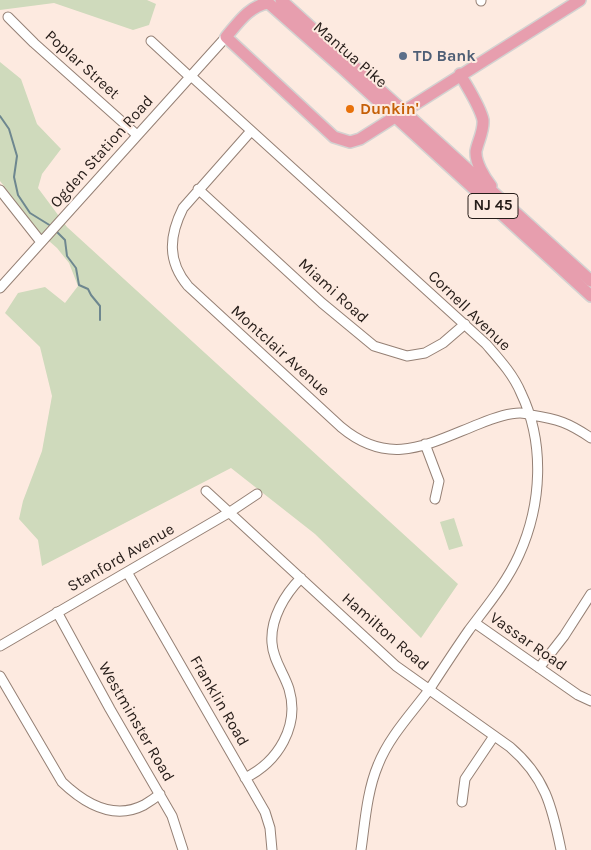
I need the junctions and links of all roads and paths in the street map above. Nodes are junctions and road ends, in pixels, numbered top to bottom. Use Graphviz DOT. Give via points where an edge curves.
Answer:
graph roads {
  1 [pos="246,0"];
  2 [pos="281,0"];
  3 [pos="580,0"];
  4 [pos="266,1"];
  5 [pos="8,17"];
  6 [pos="237,24"];
  7 [pos="226,36"];
  8 [pos="150,41"];
  9 [pos="460,74"];
  10 [pos="190,77"];
  11 [pos="399,114"];
  12 [pos="251,131"];
  13 [pos="137,135"];
  14 [pos="0,190"];
  15 [pos="198,190"];
  16 [pos="499,198"];
  17 [pos="41,242"];
  18 [pos="591,281"];
  19 [pos="0,288"];
  20 [pos="591,296"];
  21 [pos="465,324"];
  22 [pos="530,415"];
  23 [pos="591,438"];
  24 [pos="425,444"];
  25 [pos="206,491"];
  26 [pos="257,494"];
  27 [pos="435,499"];
  28 [pos="230,512"];
  29 [pos="127,572"];
  30 [pos="301,578"];
  31 [pos="591,594"];
  32 [pos="57,612"];
  33 [pos="475,623"];
  34 [pos="0,646"];
  35 [pos="540,668"];
  36 [pos="0,676"];
  37 [pos="429,689"];
  38 [pos="591,701"];
  39 [pos="494,736"];
  40 [pos="246,778"];
  41 [pos="160,794"];
  42 [pos="462,802"];
  43 [pos="183,850"];
  44 [pos="272,850"];
  45 [pos="361,850"];
  46 [pos="561,850"];
  1 -- 6 [label="main road"];
  2 -- 11 [label="main road, Mantua Pike / NJ 45"];
  3 -- 9 [label="main road"];
  4 -- 6 [label="main road" via="252,8"];
  4 -- 11 [label="main road, Mantua Pike / NJ 45"];
  5 -- 13 [label="street, Poplar Street"];
  6 -- 7 [label="main road"];
  7 -- 10 [label="street, Ogden Station Road"];
  7 -- 11 [label="main road" via="334,137 355,141"];
  8 -- 10 [label="street, Cornell Avenue"];
  9 -- 11 [label="main road"];
  9 -- 16 [label="main road" via="483,120 476,152 479,165"];
  10 -- 12 [label="street, Cornell Avenue"];
  10 -- 13 [label="street, Ogden Station Road"];
  11 -- 16 [label="main road, Mantua Pike / NJ 45"];
  11 -- 20 [label="main road, Mantua Pike / NJ 45"];
  12 -- 15 [label="street, Montclair Avenue"];
  12 -- 21 [label="street, Cornell Avenue"];
  13 -- 17 [label="street, Ogden Station Road"];
  14 -- 17 [label="street"];
  15 -- 21 [label="street, Miami Road" via="374,346 407,356 425,353"];
  15 -- 24 [label="street, Montclair Avenue" via="183,208 172,235 174,264 188,286 353,437 391,451"];
  16 -- 18 [label="main road, Mantua Pike / NJ 45"];
  17 -- 19 [label="street, Ogden Station Road"];
  21 -- 22 [label="street, Cornell Avenue" via="513,377"];
  22 -- 23 [label="street" via="562,421"];
  22 -- 24 [label="street, Montclair Avenue" via="504,416"];
  22 -- 33 [label="street, Cornell Avenue" via="538,467 532,522 511,571"];
  24 -- 27 [label="street" via="439,481"];
  25 -- 28 [label="street, Hamilton Road"];
  26 -- 28 [label="street, Stanford Avenue"];
  28 -- 29 [label="street, Stanford Avenue"];
  28 -- 30 [label="street, Hamilton Road"];
  29 -- 32 [label="street, Stanford Avenue"];
  29 -- 40 [label="street, Franklin Road"];
  30 -- 37 [label="street, Hamilton Road" via="396,666"];
  30 -- 40 [label="street" via="284,600 272,642 289,688 292,704 289,728 269,763"];
  31 -- 35 [label="street"];
  32 -- 34 [label="street, Stanford Avenue"];
  32 -- 41 [label="street, Westminster Road"];
  33 -- 35 [label="street, Vassar Road"];
  33 -- 37 [label="street, Cornell Avenue"];
  35 -- 38 [label="street, Vassar Road"];
  36 -- 41 [label="street" via="62,782 74,794 104,810 123,810 142,806"];
  37 -- 39 [label="street, Hamilton Road"];
  37 -- 45 [label="street, Cornell Avenue" via="395,735 378,765"];
  39 -- 42 [label="street" via="465,779"];
  39 -- 46 [label="street, Hamilton Road" via="524,760 539,780 547,796"];
  40 -- 44 [label="street, Franklin Road" via="265,812"];
  41 -- 43 [label="street, Westminster Road" via="172,816"];
}
